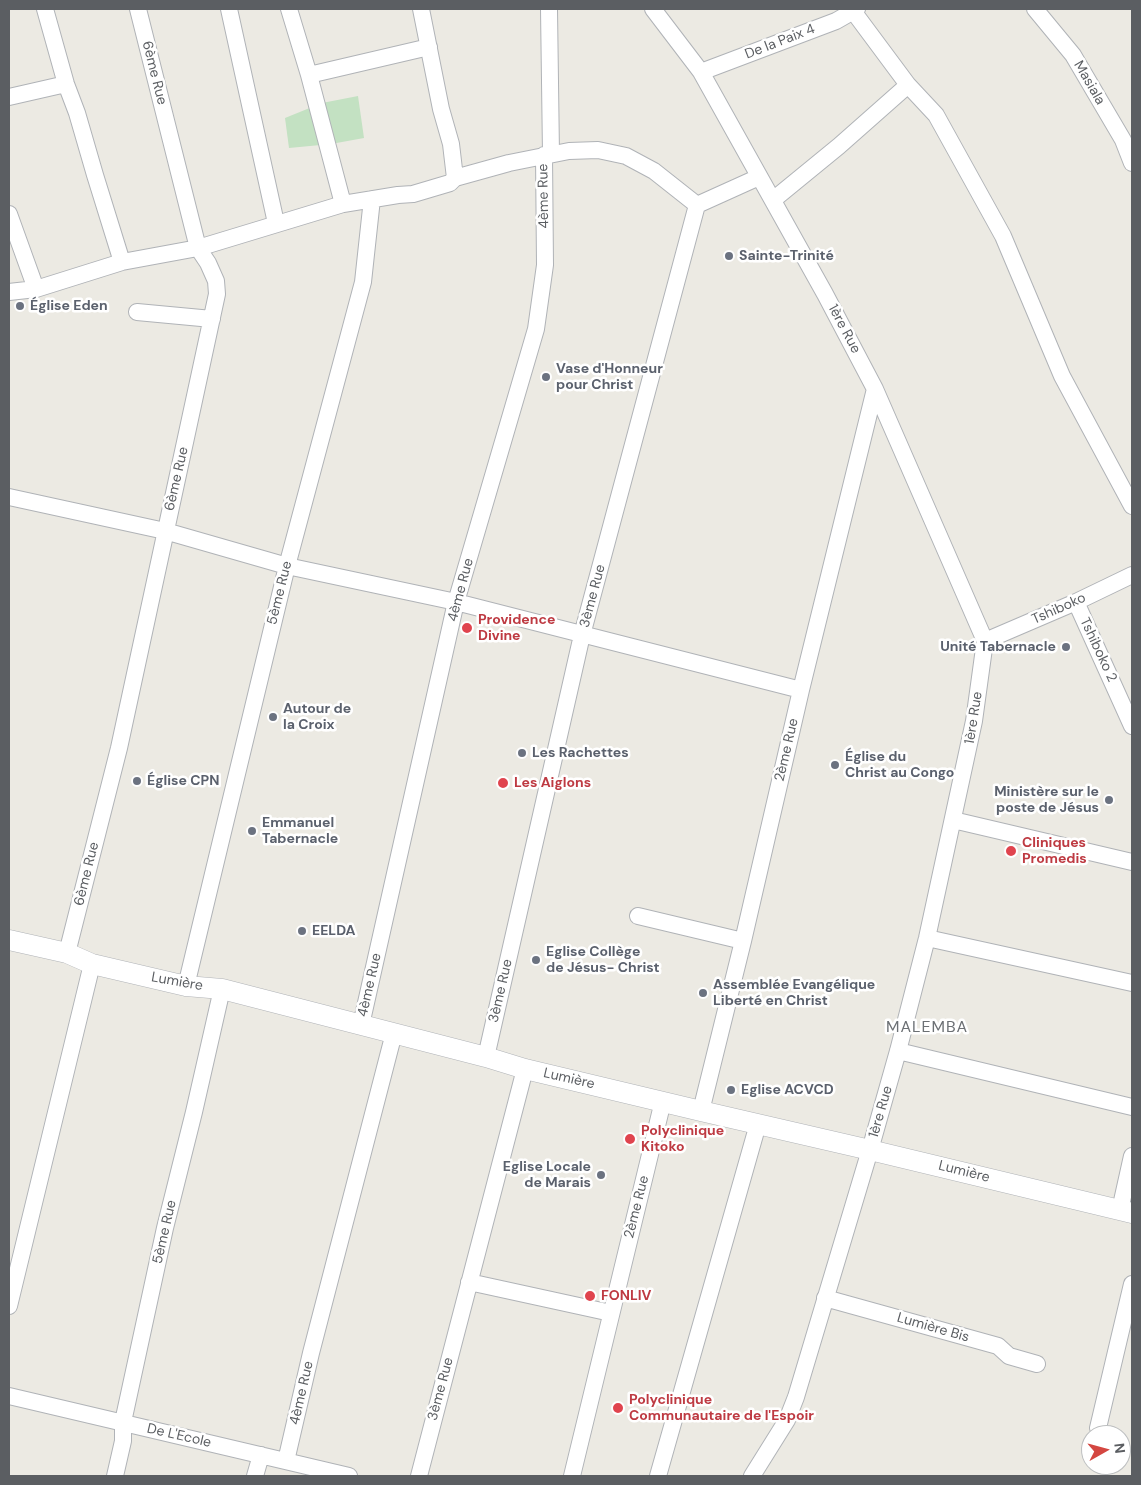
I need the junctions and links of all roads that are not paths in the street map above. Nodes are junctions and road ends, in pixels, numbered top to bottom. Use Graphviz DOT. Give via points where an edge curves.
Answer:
graph roads {
  1 [pos="45,9"];
  2 [pos="138,9"];
  3 [pos="229,9"];
  4 [pos="289,9"];
  5 [pos="421,9"];
  6 [pos="548,9"];
  7 [pos="653,9"];
  8 [pos="1035,9"];
  9 [pos="855,10"];
  10 [pos="429,47"];
  11 [pos="701,72"];
  12 [pos="309,75"];
  13 [pos="66,84"];
  14 [pos="908,85"];
  15 [pos="9,97"];
  16 [pos="547,154"];
  17 [pos="1132,163"];
  18 [pos="759,177"];
  19 [pos="455,178"];
  20 [pos="372,199"];
  21 [pos="773,200"];
  22 [pos="343,204"];
  23 [pos="697,205"];
  24 [pos="9,214"];
  25 [pos="276,223"];
  26 [pos="198,248"];
  27 [pos="122,262"];
  28 [pos="36,289"];
  29 [pos="9,292"];
  30 [pos="137,312"];
  31 [pos="212,319"];
  32 [pos="875,389"];
  33 [pos="9,497"];
  34 [pos="1132,506"];
  35 [pos="165,531"];
  36 [pos="287,566"];
  37 [pos="1132,575"];
  38 [pos="456,602"];
  39 [pos="1076,602"];
  40 [pos="582,635"];
  41 [pos="985,641"];
  42 [pos="801,690"];
  43 [pos="1132,726"];
  44 [pos="953,820"];
  45 [pos="1132,862"];
  46 [pos="638,916"];
  47 [pos="927,938"];
  48 [pos="9,940"];
  49 [pos="744,941"];
  50 [pos="67,953"];
  51 [pos="92,964"];
  52 [pos="1132,983"];
  53 [pos="186,986"];
  54 [pos="222,989"];
  55 [pos="361,1025"];
  56 [pos="394,1033"];
  57 [pos="898,1050"];
  58 [pos="486,1057"];
  59 [pos="526,1069"];
  60 [pos="663,1101"];
  61 [pos="1132,1107"];
  62 [pos="701,1112"];
  63 [pos="758,1124"];
  64 [pos="870,1150"];
  65 [pos="1132,1156"];
  66 [pos="1126,1212"];
  67 [pos="469,1282"];
  68 [pos="1132,1284"];
  69 [pos="825,1298"];
  70 [pos="9,1306"];
  71 [pos="611,1313"];
  72 [pos="1038,1364"];
  73 [pos="9,1396"];
  74 [pos="123,1422"];
  75 [pos="1099,1425"];
  76 [pos="261,1455"];
  77 [pos="286,1461"];
  78 [pos="115,1476"];
  79 [pos="256,1476"];
  80 [pos="349,1476"];
  81 [pos="419,1476"];
  82 [pos="572,1476"];
  83 [pos="658,1476"];
  84 [pos="752,1476"];
  1 -- 13 [label="street"];
  2 -- 26 [label="street, 6ème Rue"];
  3 -- 25 [label="street"];
  4 -- 12 [label="street"];
  5 -- 10 [label="street"];
  6 -- 16 [label="street, 4ème Rue"];
  7 -- 11 [label="street, 1ère Rue"];
  8 -- 17 [label="street, Masiala" via="1073,55 1123,140"];
  9 -- 11 [label="street, De la Paix 4" via="836,21"];
  9 -- 14 [label="street"];
  10 -- 12 [label="street"];
  10 -- 19 [label="street" via="441,109 452,144"];
  11 -- 18 [label="street, 1ère Rue"];
  12 -- 22 [label="street"];
  13 -- 15 [label="street"];
  13 -- 27 [label="street" via="78,113"];
  14 -- 21 [label="street"];
  14 -- 34 [label="street" via="936,115 1003,236 1062,376"];
  16 -- 19 [label="street"];
  16 -- 23 [label="street" via="598,150 626,156 654,170"];
  16 -- 38 [label="street, 4ème Rue" via="546,266 536,329"];
  18 -- 21 [label="street, 1ère Rue"];
  18 -- 23 [label="street"];
  19 -- 20 [label="street" via="431,190"];
  20 -- 22 [label="street"];
  20 -- 36 [label="street, 5ème Rue" via="363,282"];
  21 -- 32 [label="street, 1ère Rue"];
  22 -- 25 [label="street"];
  23 -- 40 [label="street, 3ème Rue"];
  24 -- 28 [label="street"];
  25 -- 26 [label="street"];
  26 -- 27 [label="street"];
  26 -- 31 [label="street, 6ème Rue" via="216,281"];
  27 -- 28 [label="street"];
  28 -- 29 [label="street"];
  30 -- 31 [label="street"];
  31 -- 35 [label="street, 6ème Rue"];
  32 -- 41 [label="street, 1ère Rue"];
  32 -- 42 [label="street, 2ème Rue"];
  33 -- 35 [label="street"];
  35 -- 36 [label="street"];
  35 -- 50 [label="street, 6ème Rue" via="118,748"];
  36 -- 38 [label="street"];
  36 -- 53 [label="street, 5ème Rue"];
  37 -- 39 [label="street, Tshiboko"];
  38 -- 40 [label="street"];
  38 -- 55 [label="street, 4ème Rue"];
  39 -- 41 [label="street, Tshiboko"];
  39 -- 43 [label="street, Tshiboko 2"];
  40 -- 42 [label="street"];
  40 -- 58 [label="street, 3ème Rue"];
  41 -- 44 [label="street, 1ère Rue" via="974,721"];
  42 -- 49 [label="street, 2ème Rue"];
  44 -- 45 [label="street"];
  44 -- 47 [label="street, 1ère Rue"];
  46 -- 49 [label="street"];
  47 -- 52 [label="street"];
  47 -- 57 [label="street, 1ère Rue"];
  48 -- 50 [label="street, Lumière"];
  49 -- 62 [label="street, 2ème Rue"];
  50 -- 51 [label="street, Lumière"];
  51 -- 53 [label="street, Lumière"];
  51 -- 70 [label="street"];
  53 -- 54 [label="street, Lumière"];
  54 -- 55 [label="street, Lumière"];
  54 -- 74 [label="street, 5ème Rue"];
  55 -- 56 [label="street, Lumière"];
  56 -- 58 [label="street, Lumière"];
  56 -- 77 [label="street, 4ème Rue"];
  57 -- 61 [label="street"];
  57 -- 64 [label="street, 1ère Rue"];
  58 -- 59 [label="street, Lumière"];
  59 -- 60 [label="street, Lumière"];
  59 -- 67 [label="street, 3ème Rue"];
  60 -- 62 [label="street, Lumière"];
  60 -- 71 [label="street, 2ème Rue"];
  62 -- 63 [label="street, Lumière"];
  63 -- 64 [label="street, Lumière"];
  63 -- 83 [label="street"];
  64 -- 66 [label="street, Lumière"];
  64 -- 69 [label="street, 1ère Rue"];
  65 -- 66 [label="street"];
  67 -- 71 [label="street"];
  67 -- 81 [label="street, 3ème Rue"];
  68 -- 75 [label="street"];
  69 -- 72 [label="street, Lumière Bis" via="998,1346 1009,1356"];
  69 -- 84 [label="street, 1ère Rue" via="792,1408"];
  71 -- 82 [label="street, 2ème Rue"];
  73 -- 74 [label="street, De L'Ecole"];
  74 -- 76 [label="street, De L'Ecole"];
  74 -- 78 [label="street, 5ème Rue" via="123,1441"];
  76 -- 77 [label="street, De L'Ecole"];
  76 -- 79 [label="street"];
  77 -- 80 [label="street, De L'Ecole"];
}
